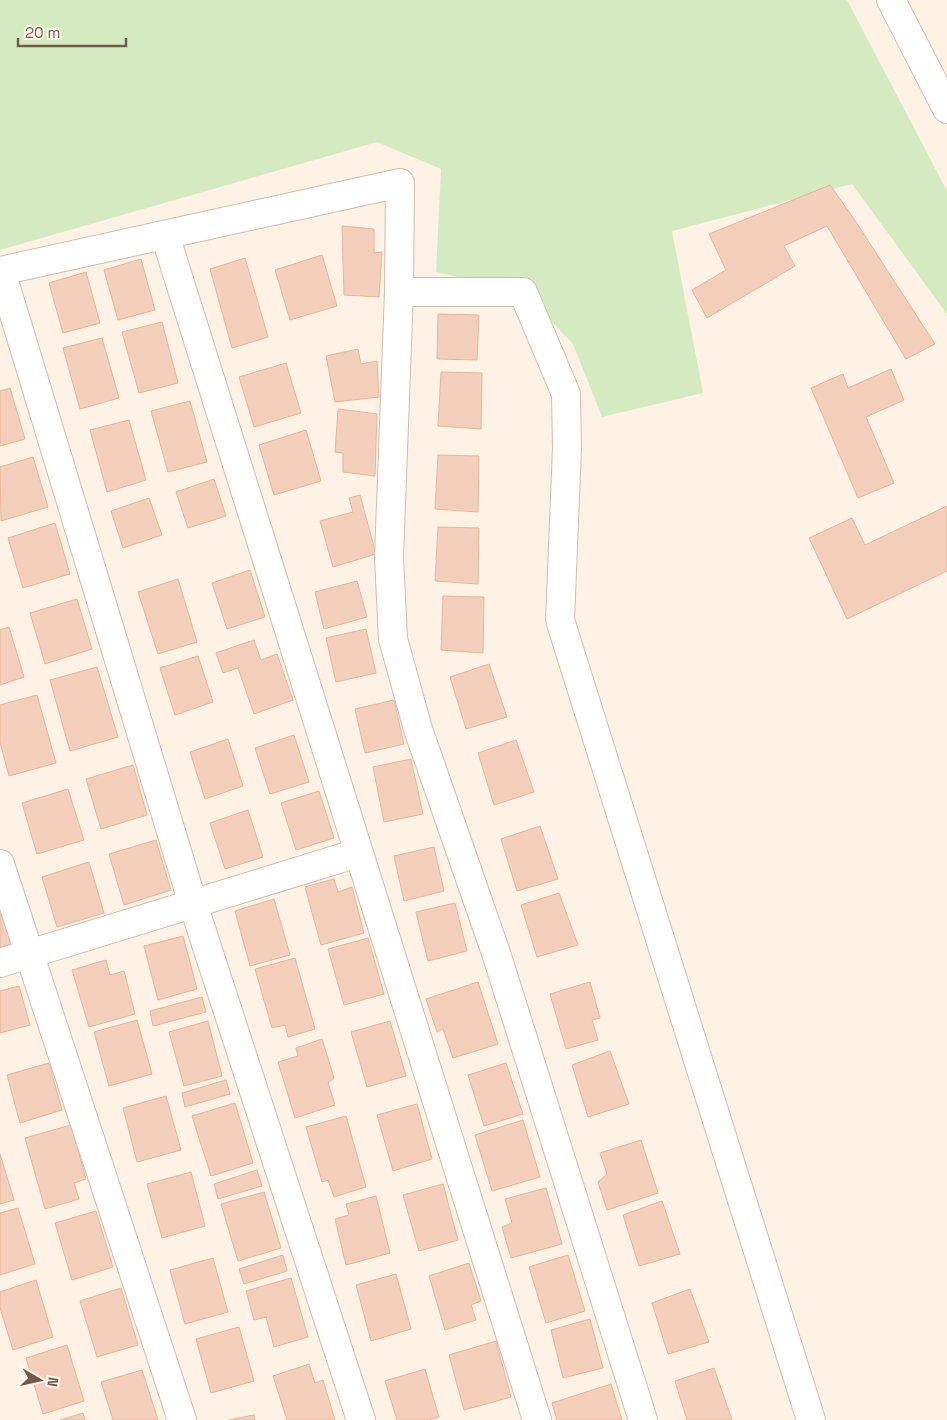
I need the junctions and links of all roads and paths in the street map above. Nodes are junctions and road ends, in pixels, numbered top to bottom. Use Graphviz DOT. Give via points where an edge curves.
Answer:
graph roads {
  1 [pos="891,0"];
  2 [pos="947,108"];
  3 [pos="164,235"];
  4 [pos="0,271"];
  5 [pos="399,292"];
  6 [pos="358,853"];
  7 [pos="0,864"];
  8 [pos="193,904"];
  9 [pos="29,953"];
  10 [pos="0,962"];
  11 [pos="182,1420"];
  12 [pos="361,1420"];
  13 [pos="537,1420"];
  14 [pos="642,1420"];
  15 [pos="811,1420"];
  1 -- 2 [label="street"];
  3 -- 4 [label="street"];
  3 -- 5 [label="street" via="400,183"];
  3 -- 6 [label="street"];
  4 -- 8 [label="street"];
  5 -- 14 [label="street" via="389,557 393,639 418,729 496,953"];
  5 -- 15 [label="street" via="523,292 566,394 568,448 560,620"];
  6 -- 8 [label="street"];
  6 -- 13 [label="street"];
  7 -- 9 [label="street"];
  8 -- 9 [label="street"];
  8 -- 12 [label="street"];
  9 -- 10 [label="street"];
  9 -- 11 [label="street"];
}
